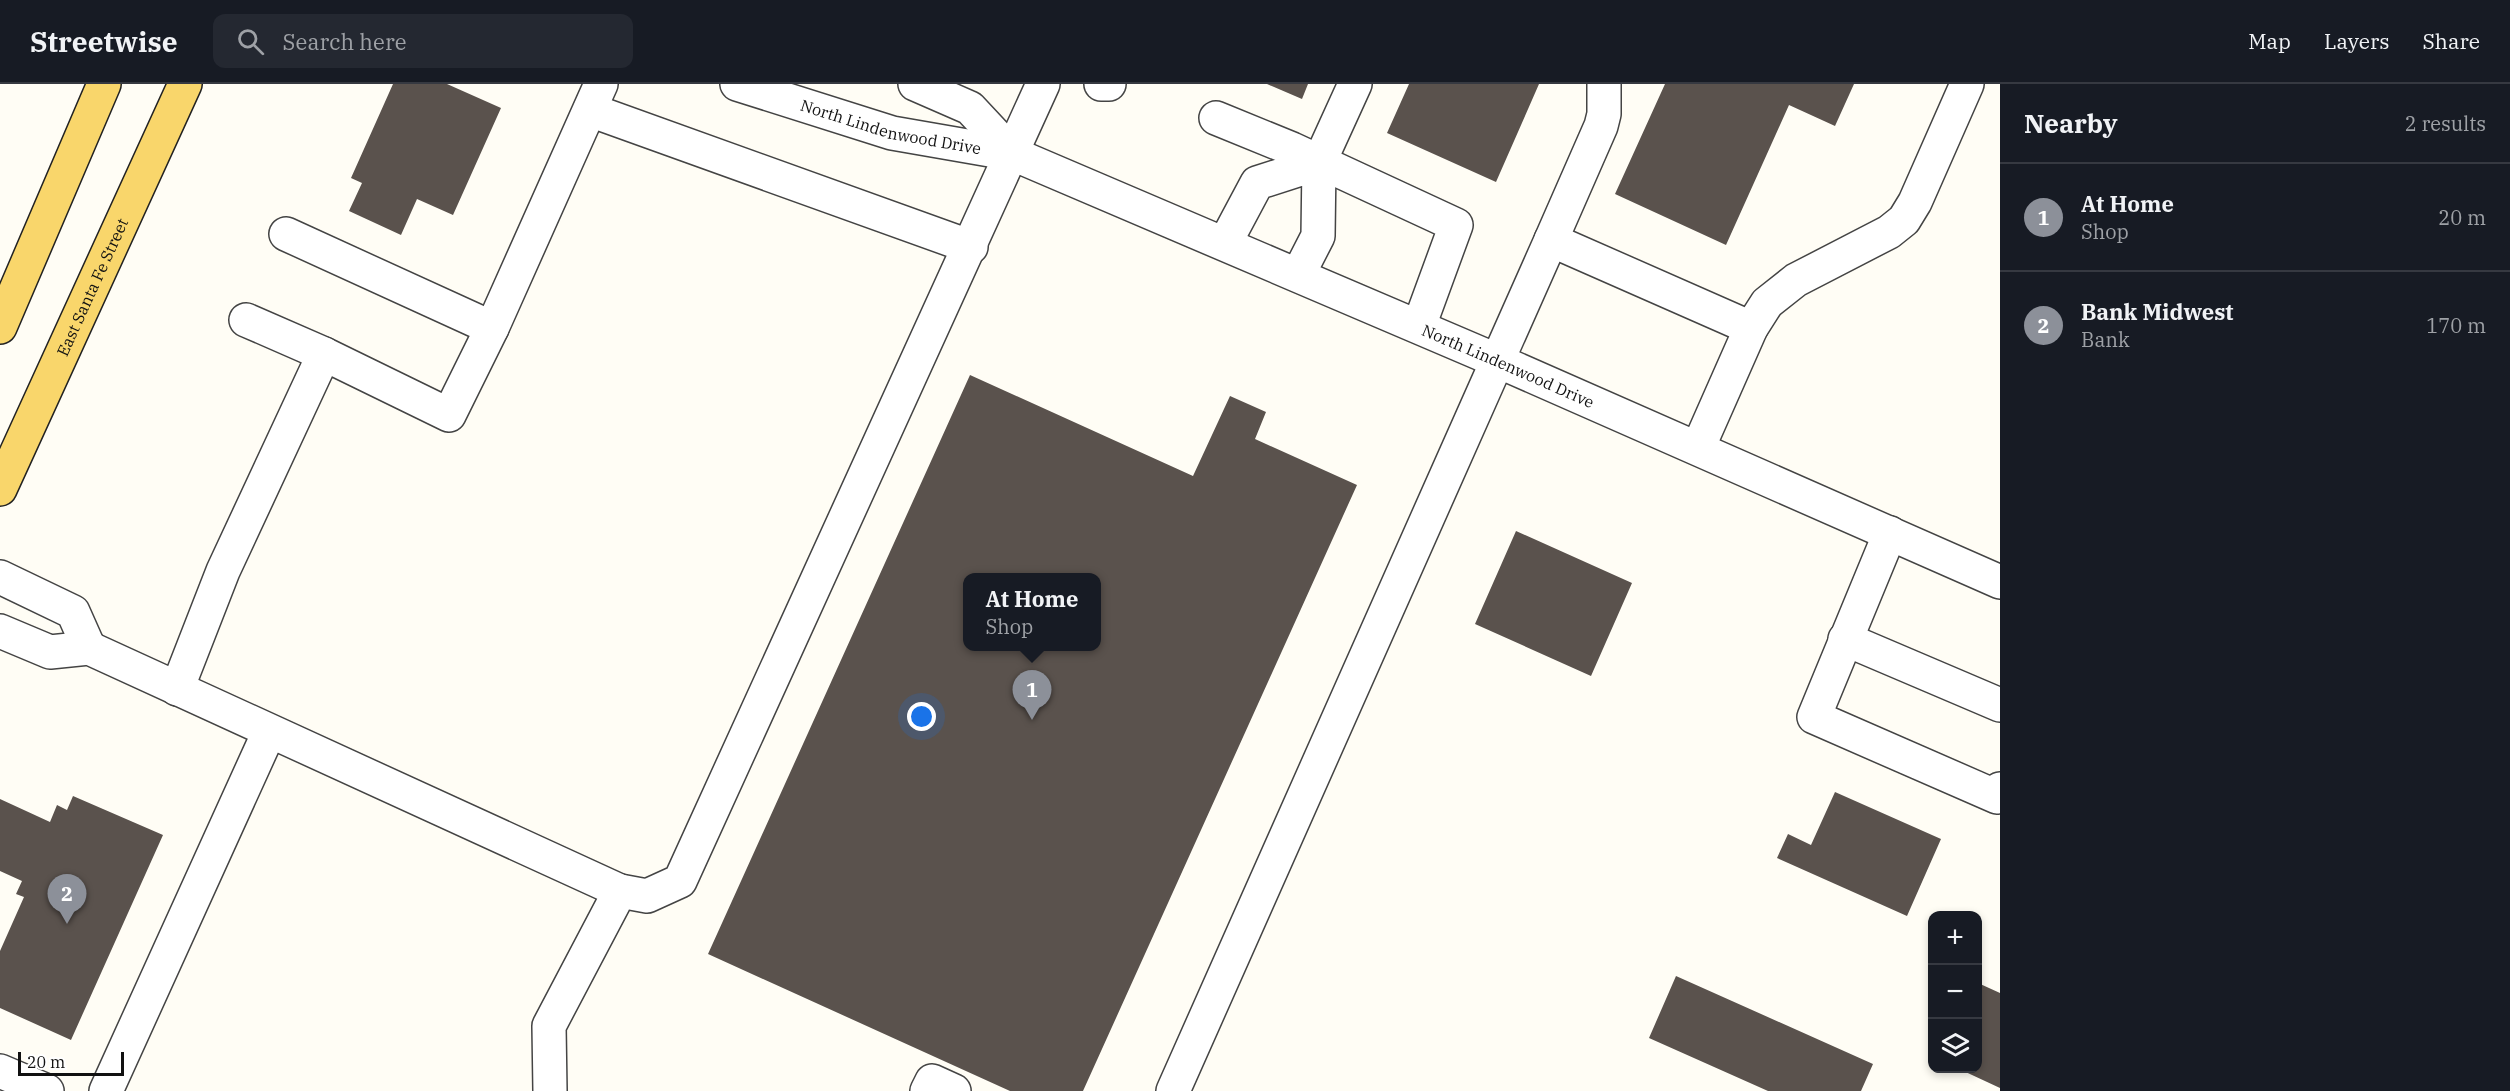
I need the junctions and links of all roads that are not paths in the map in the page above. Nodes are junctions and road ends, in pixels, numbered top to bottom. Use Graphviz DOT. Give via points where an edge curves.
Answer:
graph roads {
  1 [pos="104,84"];
  2 [pos="185,84"];
  3 [pos="738,84"];
  4 [pos="915,84"];
  5 [pos="1043,84"];
  6 [pos="1101,84"];
  7 [pos="1109,84"];
  8 [pos="1355,84"];
  9 [pos="1604,84"];
  10 [pos="1967,84"];
  11 [pos="596,97"];
  12 [pos="1216,118"];
  13 [pos="1013,154"];
  14 [pos="1319,163"];
  15 [pos="285,234"];
  16 [pos="1551,240"];
  17 [pos="1225,243"];
  18 [pos="971,246"];
  19 [pos="1298,275"];
  20 [pos="246,320"];
  21 [pos="1419,326"];
  22 [pos="0,327"];
  23 [pos="1751,327"];
  24 [pos="492,328"];
  25 [pos="324,354"];
  26 [pos="1498,361"];
  27 [pos="1698,448"];
  28 [pos="0,489"];
  29 [pos="1890,533"];
  30 [pos="0,577"];
  31 [pos="2000,582"];
  32 [pos="0,631"];
  33 [pos="1845,639"];
  34 [pos="89,648"];
  35 [pos="177,689"];
  36 [pos="2000,705"];
  37 [pos="269,732"];
  38 [pos="2000,789"];
  39 [pos="620,891"];
  40 [pos="0,1071"];
  41 [pos="47,1091"];
  42 [pos="106,1091"];
  43 [pos="550,1091"];
  44 [pos="927,1091"];
  45 [pos="954,1091"];
  46 [pos="1173,1091"];
  1 -- 22 [label="main road"];
  2 -- 28 [label="main road, East Santa Fe Street"];
  3 -- 13 [label="street, North Lindenwood Drive" via="892,133"];
  4 -- 13 [label="street, North Lindenwood Drive" via="970,108"];
  5 -- 13 [label="street"];
  6 -- 7 [label="street"];
  8 -- 14 [label="street"];
  9 -- 16 [label="street" via="1601,126"];
  10 -- 23 [label="street" via="1904,220 1889,232 1796,280 1767,303"];
  11 -- 18 [label="street"];
  11 -- 24 [label="street"];
  12 -- 14 [label="street"];
  13 -- 17 [label="street, North Lindenwood Drive"];
  13 -- 18 [label="street"];
  14 -- 17 [label="street" via="1257,183"];
  14 -- 19 [label="street" via="1318,236"];
  14 -- 21 [label="street" via="1456,225"];
  15 -- 24 [label="street"];
  16 -- 23 [label="street"];
  16 -- 26 [label="street"];
  17 -- 19 [label="street, North Lindenwood Drive"];
  18 -- 39 [label="street" via="680,881 647,896"];
  19 -- 21 [label="street, North Lindenwood Drive"];
  20 -- 25 [label="street"];
  21 -- 26 [label="street, North Lindenwood Drive"];
  23 -- 27 [label="street"];
  24 -- 25 [label="street" via="449,415"];
  25 -- 35 [label="street" via="223,571"];
  26 -- 27 [label="street, North Lindenwood Drive"];
  26 -- 46 [label="street"];
  27 -- 29 [label="street, North Lindenwood Drive"];
  29 -- 31 [label="street, North Lindenwood Drive"];
  29 -- 33 [label="street"];
  30 -- 34 [label="street" via="73,612"];
  32 -- 34 [label="street" via="50,652"];
  33 -- 36 [label="street"];
  33 -- 38 [label="street" via="1814,717 1997,797"];
  34 -- 35 [label="street"];
  35 -- 37 [label="street"];
  37 -- 39 [label="street"];
  37 -- 42 [label="street"];
  39 -- 43 [label="street" via="549,1026"];
  40 -- 41 [label="street"];
  44 -- 45 [label="street" via="932,1081"];
}
